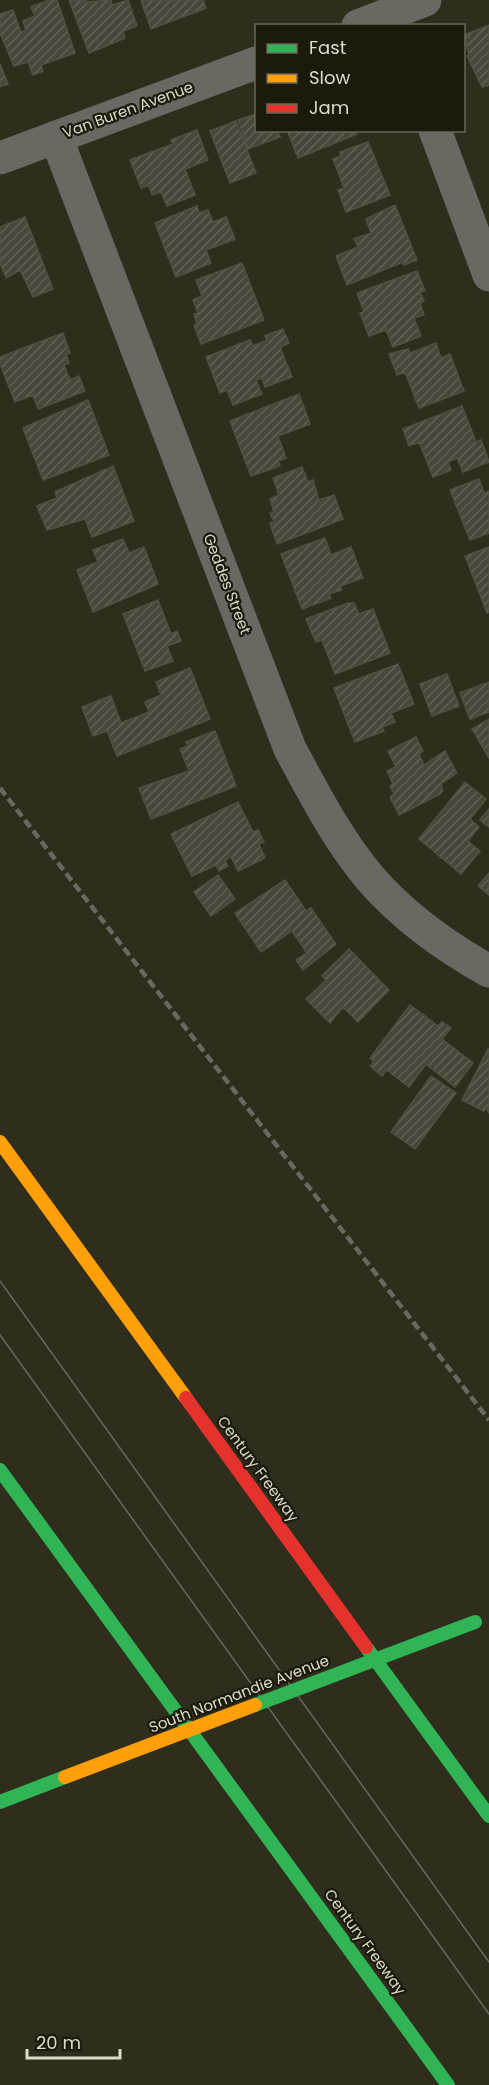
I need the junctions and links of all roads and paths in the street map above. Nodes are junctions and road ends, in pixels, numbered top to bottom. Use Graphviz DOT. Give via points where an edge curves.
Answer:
graph roads {
  1 [pos="425,0"];
  2 [pos="393,20"];
  3 [pos="370,24"];
  4 [pos="255,63"];
  5 [pos="436,132"];
  6 [pos="56,137"];
  7 [pos="0,158"];
  8 [pos="489,275"];
  9 [pos="489,971"];
  10 [pos="0,1142"];
  11 [pos="0,1470"];
  12 [pos="489,1617"];
  13 [pos="0,1802"];
  14 [pos="489,1816"];
  15 [pos="448,2085"];
  1 -- 2 [label="street"];
  2 -- 3 [label="street"];
  4 -- 6 [label="street, Van Buren Avenue"];
  5 -- 8 [label="street"];
  6 -- 7 [label="street, Van Buren Avenue"];
  6 -- 9 [label="street, Geddes Street" via="291,749 324,813 370,878 416,921"];
  10 -- 14 [label="main road, Century Freeway"];
  11 -- 15 [label="main road, Century Freeway"];
  12 -- 13 [label="main road, South Normandie Avenue, bridge"];
}
